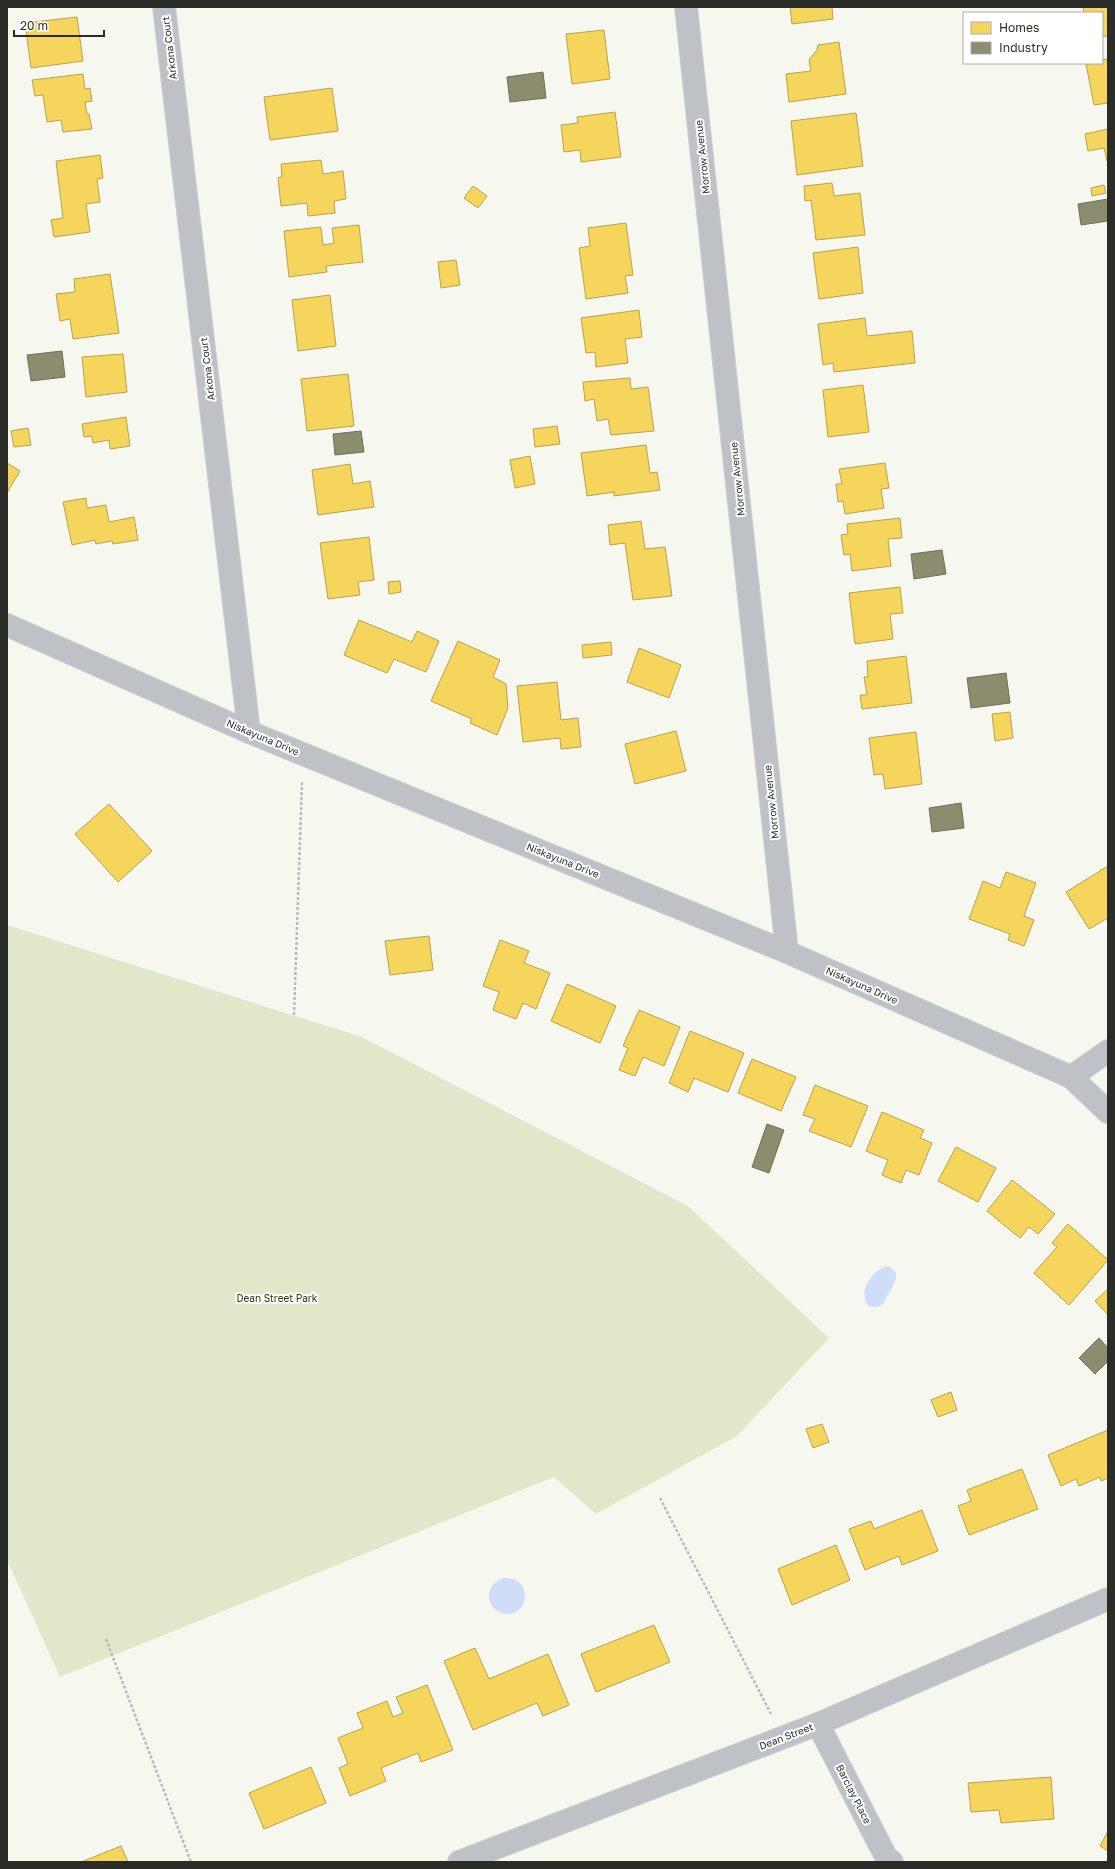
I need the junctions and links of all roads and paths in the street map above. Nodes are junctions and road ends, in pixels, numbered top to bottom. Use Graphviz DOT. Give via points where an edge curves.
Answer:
graph roads {
  1 [pos="164,7"];
  2 [pos="686,7"];
  3 [pos="7,625"];
  4 [pos="249,732"];
  5 [pos="303,754"];
  6 [pos="787,952"];
  7 [pos="294,1015"];
  8 [pos="1108,1051"];
  9 [pos="1071,1077"];
  10 [pos="1108,1112"];
  11 [pos="660,1498"];
  12 [pos="1108,1599"];
  13 [pos="106,1639"];
  14 [pos="818,1724"];
  15 [pos="783,1737"];
  16 [pos="191,1862"];
  17 [pos="459,1862"];
  18 [pos="892,1862"];
  1 -- 4 [label="street, Arkona Court"];
  2 -- 6 [label="street, Morrow Avenue"];
  3 -- 4 [label="street, Niskayuna Drive"];
  4 -- 5 [label="street, Niskayuna Drive"];
  5 -- 6 [label="street, Niskayuna Drive"];
  5 -- 7 [label="path"];
  6 -- 9 [label="street, Niskayuna Drive"];
  8 -- 9 [label="street"];
  9 -- 10 [label="street, Niskayuna Drive"];
  11 -- 15 [label="path"];
  12 -- 14 [label="street, Dean Street"];
  13 -- 16 [label="path"];
  14 -- 15 [label="street, Dean Street"];
  14 -- 18 [label="street, Barclay Place" via="886,1857"];
  15 -- 17 [label="street, Dean Street"];
}
